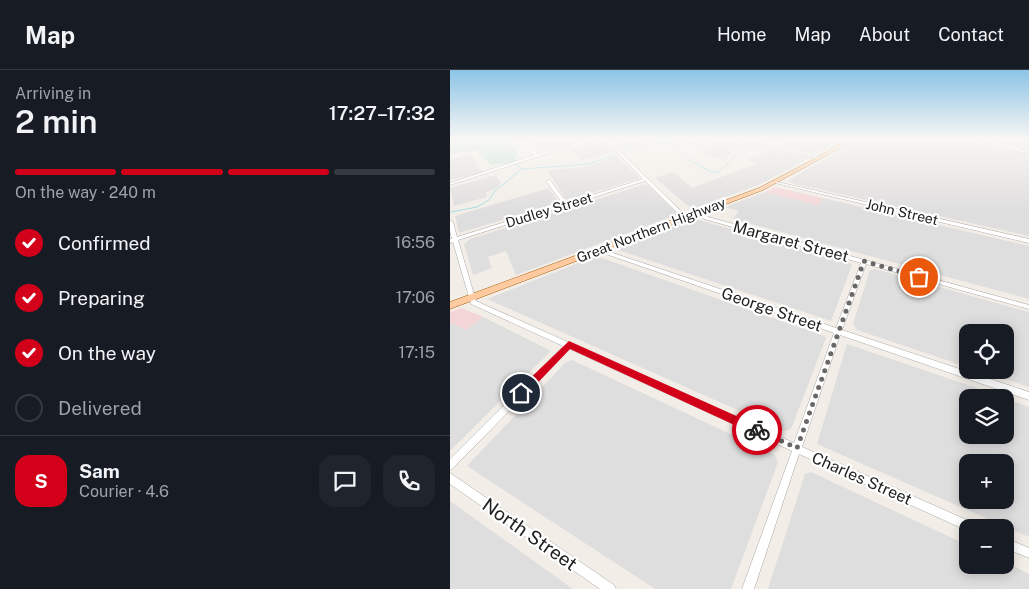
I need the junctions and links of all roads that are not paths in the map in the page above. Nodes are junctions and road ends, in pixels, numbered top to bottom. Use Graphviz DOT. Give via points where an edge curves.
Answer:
graph roads {
  1 [pos="518,163"];
  2 [pos="629,163"];
  3 [pos="810,163"];
  4 [pos="648,179"];
  5 [pos="548,181"];
  6 [pos="775,182"];
  7 [pos="450,184"];
  8 [pos="565,204"];
  9 [pos="700,212"];
  10 [pos="685,217"];
  11 [pos="450,222"];
  12 [pos="452,240"];
  13 [pos="1029,241"];
  14 [pos="602,248"];
  15 [pos="864,261"];
  16 [pos="472,298"];
  17 [pos="450,306"];
  18 [pos="1029,307"];
  19 [pos="838,331"];
  20 [pos="569,345"];
  21 [pos="1029,396"];
  22 [pos="797,448"];
  23 [pos="450,465"];
  24 [pos="450,478"];
  25 [pos="959,522"];
  26 [pos="1014,546"];
  27 [pos="1029,553"];
  28 [pos="610,589"];
  29 [pos="748,589"];
  1 -- 7 [label="street"];
  2 -- 4 [label="street"];
  3 -- 6 [label="main road, Great Northern Highway"];
  4 -- 8 [label="street, Dudley Street"];
  4 -- 10 [label="street"];
  5 -- 8 [label="street"];
  6 -- 9 [label="main road, Great Northern Highway"];
  6 -- 13 [label="street, John Street"];
  8 -- 12 [label="street, Dudley Street"];
  9 -- 10 [label="main road, Great Northern Highway"];
  9 -- 15 [label="street, Margaret Street" via="706,218"];
  10 -- 14 [label="main road, Great Northern Highway"];
  11 -- 12 [label="street"];
  12 -- 16 [label="street"];
  14 -- 16 [label="main road, Great Northern Highway"];
  14 -- 19 [label="street, George Street" via="605,252"];
  15 -- 18 [label="street, Margaret Street"];
  15 -- 19 [label="street"];
  16 -- 17 [label="main road, Great Northern Highway"];
  16 -- 20 [label="street, Charles Street" via="473,302"];
  19 -- 21 [label="street, George Street"];
  19 -- 22 [label="street"];
  20 -- 22 [label="street, Charles Street"];
  20 -- 23 [label="street"];
  22 -- 25 [label="street, Charles Street"];
  22 -- 29 [label="street"];
  24 -- 28 [label="street, North Street"];
  26 -- 27 [label="street"];
}
